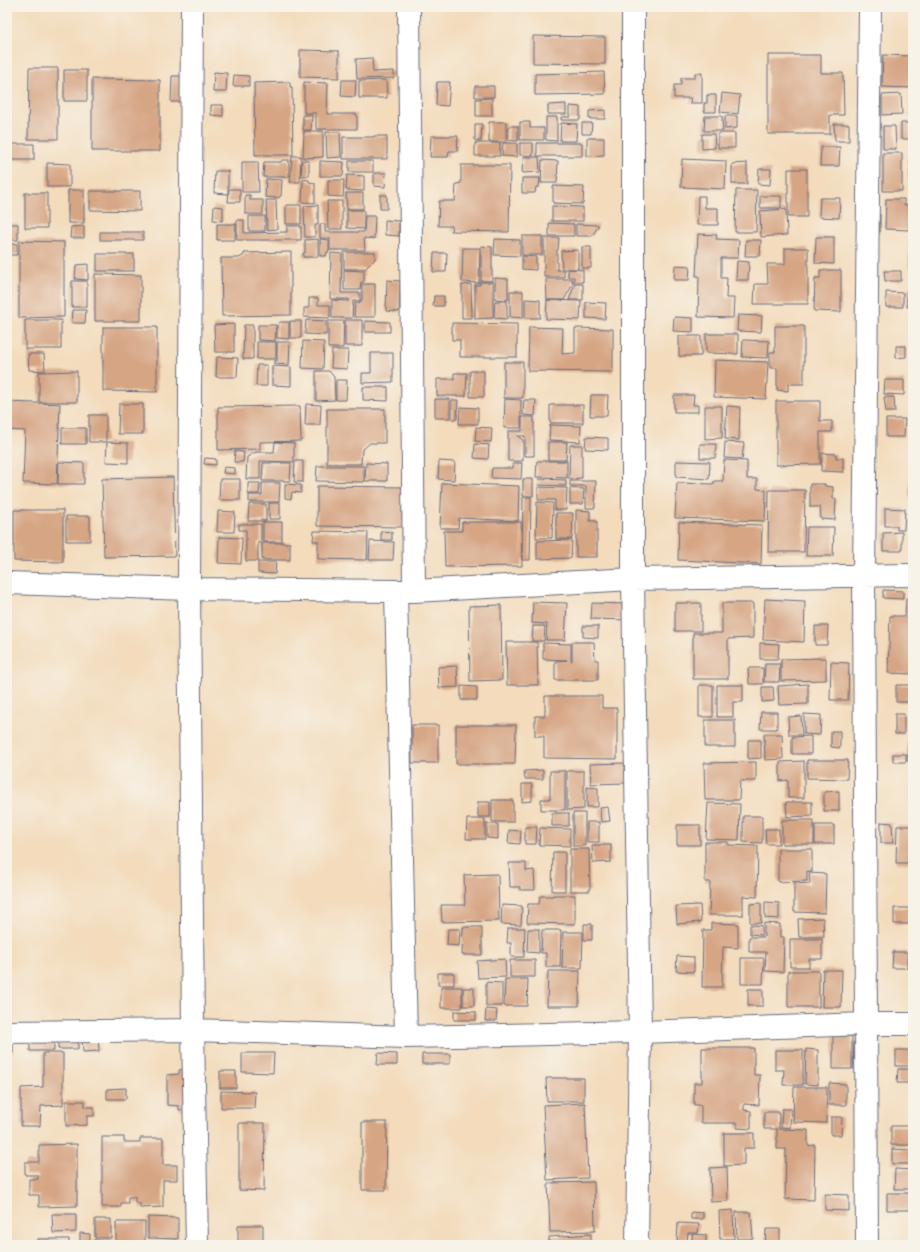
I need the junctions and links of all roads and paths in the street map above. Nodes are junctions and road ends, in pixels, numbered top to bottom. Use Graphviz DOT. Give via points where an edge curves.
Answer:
graph roads {
  1 [pos="192,7"];
  2 [pos="410,7"];
  3 [pos="632,7"];
  4 [pos="870,7"];
  5 [pos="913,575"];
  6 [pos="864,576"];
  7 [pos="633,579"];
  8 [pos="7,584"];
  9 [pos="189,589"];
  10 [pos="405,591"];
  11 [pos="866,1024"];
  12 [pos="913,1024"];
  13 [pos="193,1030"];
  14 [pos="7,1032"];
  15 [pos="640,1032"];
  16 [pos="406,1037"];
  17 [pos="197,1245"];
  18 [pos="637,1245"];
  19 [pos="867,1245"];
  1 -- 9 [label="street"];
  2 -- 10 [label="street"];
  3 -- 7 [label="street"];
  4 -- 6 [label="street"];
  5 -- 6 [label="street"];
  6 -- 7 [label="street"];
  6 -- 11 [label="street"];
  7 -- 10 [label="street"];
  7 -- 15 [label="street"];
  8 -- 9 [label="street"];
  9 -- 10 [label="street"];
  9 -- 13 [label="street"];
  10 -- 16 [label="street"];
  11 -- 12 [label="street"];
  11 -- 15 [label="street"];
  11 -- 19 [label="street"];
  13 -- 14 [label="street"];
  13 -- 16 [label="street"];
  13 -- 17 [label="street"];
  15 -- 16 [label="street"];
  15 -- 18 [label="street"];
}
